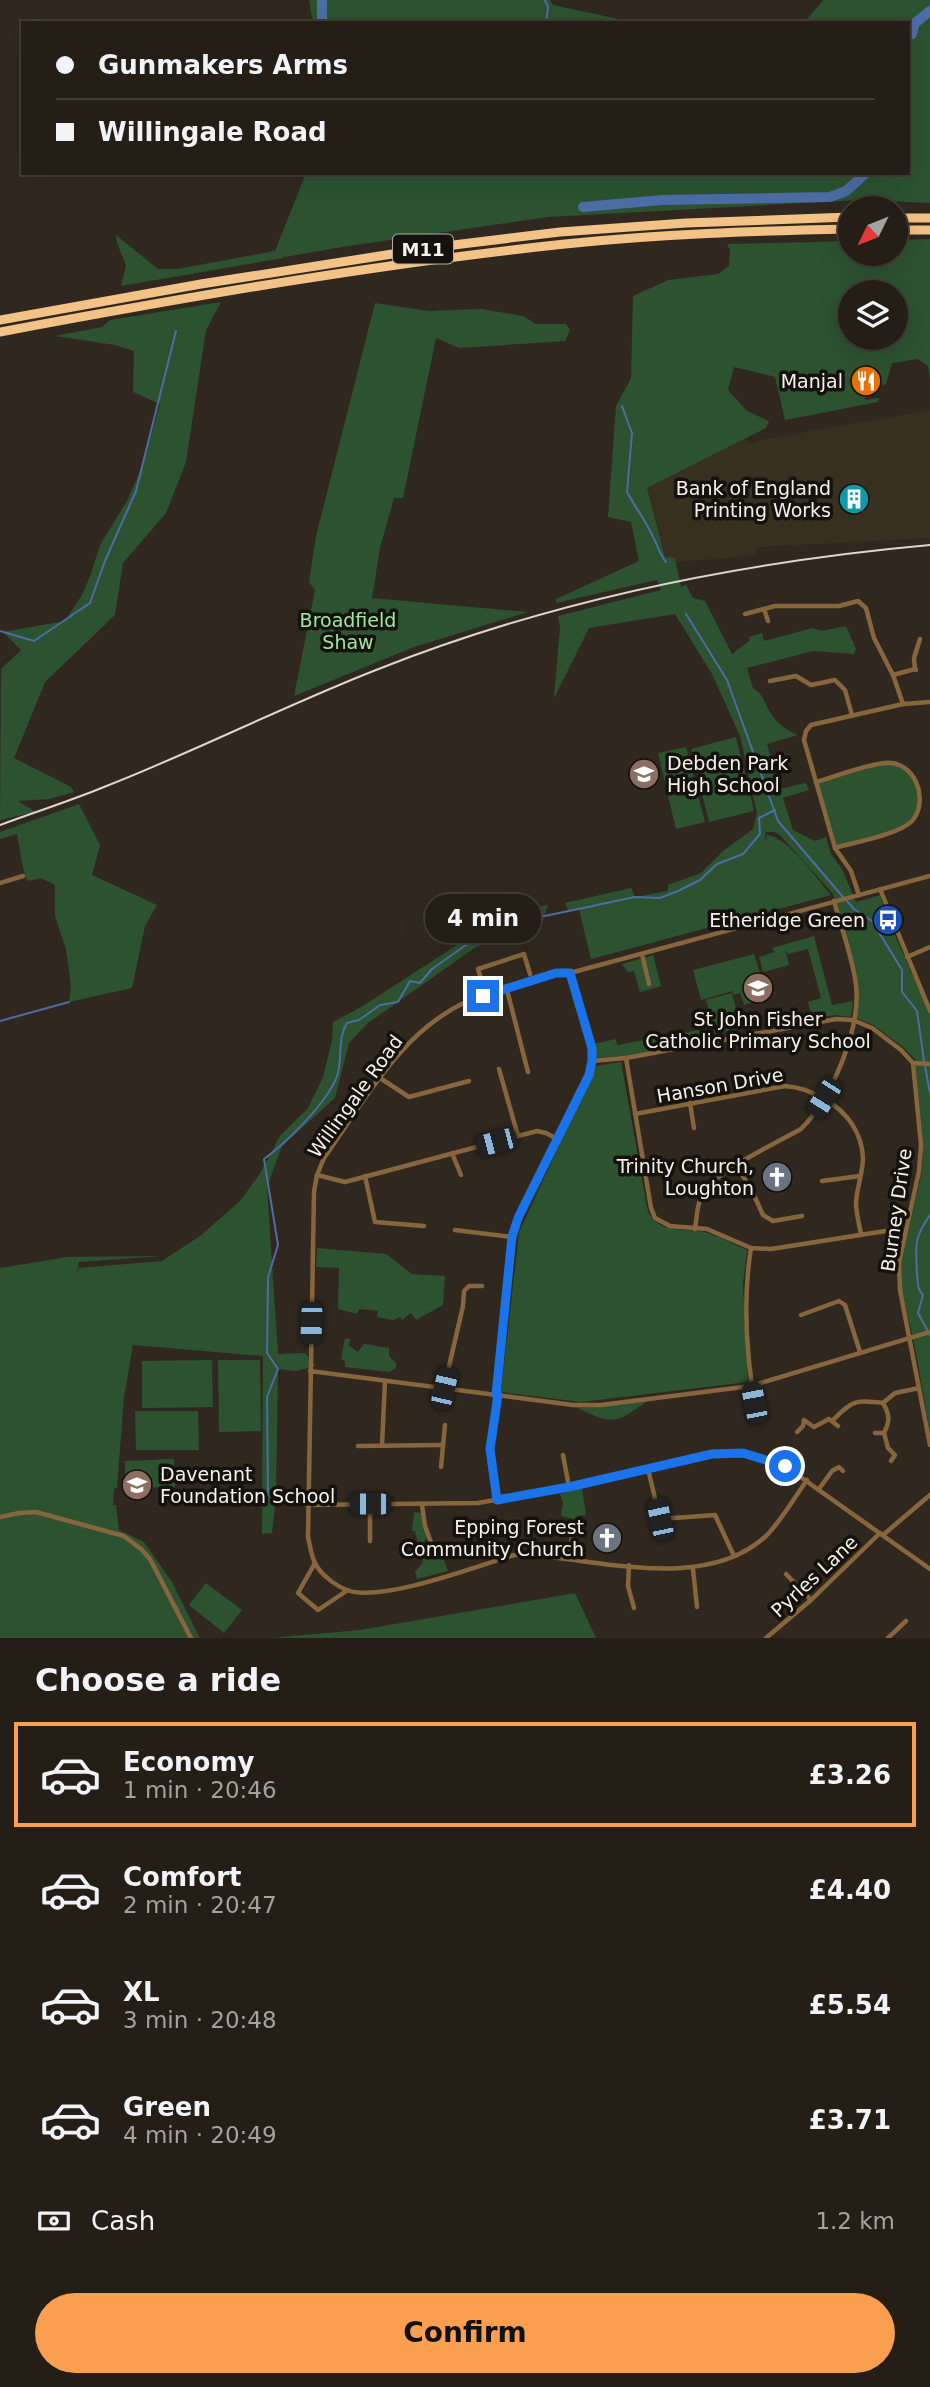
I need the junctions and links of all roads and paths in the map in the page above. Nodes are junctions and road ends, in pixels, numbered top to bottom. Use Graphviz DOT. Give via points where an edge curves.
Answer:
graph roads {
  1 [pos="838,217"];
  2 [pos="908,218"];
  3 [pos="930,218"];
  4 [pos="838,229"];
  5 [pos="908,230"];
  6 [pos="930,230"];
  7 [pos="0,320"];
  8 [pos="0,332"];
  9 [pos="764,609"];
  10 [pos="745,614"];
  11 [pos="768,621"];
  12 [pos="920,639"];
  13 [pos="893,675"];
  14 [pos="770,681"];
  15 [pos="930,702"];
  16 [pos="902,704"];
  17 [pos="852,715"];
  18 [pos="816,782"];
  19 [pos="835,848"];
  20 [pos="23,876"];
  21 [pos="930,876"];
  22 [pos="0,883"];
  23 [pos="880,889"];
  24 [pos="859,895"];
  25 [pos="840,900"];
  26 [pos="930,947"];
  27 [pos="642,954"];
  28 [pos="907,957"];
  29 [pos="570,973"];
  30 [pos="530,974"];
  31 [pos="649,984"];
  32 [pos="507,989"];
  33 [pos="486,995"];
  34 [pos="930,1011"];
  35 [pos="853,1020"];
  36 [pos="626,1058"];
  37 [pos="592,1061"];
  38 [pos="913,1063"];
  39 [pos="929,1064"];
  40 [pos="499,1069"];
  41 [pos="528,1072"];
  42 [pos="380,1078"];
  43 [pos="469,1081"];
  44 [pos="824,1098"];
  45 [pos="690,1103"];
  46 [pos="635,1114"];
  47 [pos="694,1128"];
  48 [pos="517,1136"];
  49 [pos="557,1139"];
  50 [pos="452,1153"];
  51 [pos="737,1166"];
  52 [pos="317,1175"];
  53 [pos="461,1175"];
  54 [pos="860,1176"];
  55 [pos="365,1177"];
  56 [pos="822,1181"];
  57 [pos="802,1216"];
  58 [pos="424,1226"];
  59 [pos="695,1228"];
  60 [pos="455,1230"];
  61 [pos="905,1232"];
  62 [pos="861,1234"];
  63 [pos="512,1237"];
  64 [pos="751,1248"];
  65 [pos="457,1284"];
  66 [pos="482,1286"];
  67 [pos="465,1289"];
  68 [pos="801,1315"];
  69 [pos="927,1333"];
  70 [pos="909,1339"];
  71 [pos="860,1352"];
  72 [pos="310,1371"];
  73 [pos="385,1381"];
  74 [pos="751,1386"];
  75 [pos="444,1388"];
  76 [pos="919,1388"];
  77 [pos="497,1395"];
  78 [pos="883,1403"];
  79 [pos="757,1418"];
  80 [pos="833,1420"];
  81 [pos="445,1425"];
  82 [pos="838,1426"];
  83 [pos="797,1432"];
  84 [pos="875,1433"];
  85 [pos="891,1434"];
  86 [pos="884,1435"];
  87 [pos="382,1445"];
  88 [pos="441,1445"];
  89 [pos="930,1445"];
  90 [pos="358,1446"];
  91 [pos="564,1455"];
  92 [pos="835,1461"];
  93 [pos="891,1461"];
  94 [pos="440,1467"];
  95 [pos="649,1469"];
  96 [pos="807,1480"];
  97 [pos="569,1487"];
  98 [pos="819,1489"];
  99 [pos="930,1495"];
  100 [pos="497,1500"];
  101 [pos="307,1504"];
  102 [pos="370,1504"];
  103 [pos="422,1505"];
  104 [pos="0,1517"];
  105 [pos="573,1524"];
  106 [pos="882,1534"];
  107 [pos="370,1541"];
  108 [pos="433,1548"];
  109 [pos="734,1556"];
  110 [pos="570,1559"];
  111 [pos="315,1563"];
  112 [pos="629,1565"];
  113 [pos="693,1569"];
  114 [pos="930,1569"];
  115 [pos="786,1574"];
  116 [pos="348,1590"];
  117 [pos="811,1600"];
  118 [pos="696,1607"];
  119 [pos="634,1608"];
  120 [pos="905,1621"];
  121 [pos="191,1638"];
  122 [pos="766,1638"];
  123 [pos="888,1638"];
  1 -- 7 [label="highway, M11" via="547,233 372,257"];
  2 -- 3 [label="highway"];
  4 -- 8 [label="highway, M11" via="674,236 438,259"];
  5 -- 6 [label="highway"];
  9 -- 10 [label="street"];
  9 -- 11 [label="street"];
  9 -- 13 [label="street" via="862,603"];
  12 -- 13 [label="street" via="914,658 916,670"];
  13 -- 16 [label="street"];
  14 -- 17 [label="street" via="796,676 811,685 835,680 845,690"];
  15 -- 16 [label="street"];
  16 -- 17 [label="street"];
  17 -- 18 [label="street" via="811,725 806,731 804,740"];
  18 -- 19 [label="street"];
  18 -- 19 [label="street" via="887,762 915,777 921,791 921,808 913,821"];
  19 -- 24 [label="street" via="851,871"];
  20 -- 22 [label="street"];
  21 -- 23 [label="street, Willingale Road"];
  23 -- 24 [label="street, Willingale Road"];
  23 -- 28 [label="street"];
  24 -- 25 [label="street, Willingale Road"];
  25 -- 27 [label="street, Willingale Road"];
  25 -- 35 [label="street" via="856,985"];
  26 -- 28 [label="street"];
  27 -- 29 [label="street, Willingale Road"];
  27 -- 31 [label="street"];
  28 -- 34 [label="street"];
  29 -- 32 [label="street, Willingale Road"];
  29 -- 37 [label="street"];
  30 -- 33 [label="street" via="524,954 478,969"];
  32 -- 33 [label="street, Willingale Road"];
  32 -- 41 [label="street"];
  33 -- 42 [label="street, Willingale Road" via="444,1014 419,1032"];
  35 -- 36 [label="street" via="835,1019"];
  35 -- 38 [label="street" via="872,1028"];
  35 -- 44 [label="street" via="846,1053"];
  36 -- 37 [label="street"];
  36 -- 46 [label="street"];
  37 -- 49 [label="street"];
  38 -- 39 [label="street"];
  38 -- 61 [label="street, Burney Drive" via="919,1171"];
  40 -- 48 [label="street"];
  42 -- 43 [label="street" via="409,1097"];
  42 -- 52 [label="street, Willingale Road"];
  44 -- 45 [label="street, Hanson Drive" via="785,1086"];
  44 -- 51 [label="street" via="801,1129"];
  44 -- 54 [label="street, Hanson Drive" via="840,1108 860,1140"];
  45 -- 46 [label="street, Hanson Drive"];
  45 -- 47 [label="street"];
  46 -- 59 [label="street" via="655,1218 670,1226"];
  48 -- 49 [label="street" via="537,1131"];
  48 -- 50 [label="street"];
  49 -- 63 [label="street" via="524,1202"];
  50 -- 53 [label="street"];
  50 -- 55 [label="street"];
  51 -- 57 [label="street" via="763,1215 773,1221"];
  51 -- 59 [label="street" via="705,1189"];
  52 -- 55 [label="street" via="345,1182"];
  52 -- 72 [label="street, Willingale Road"];
  54 -- 56 [label="street"];
  54 -- 62 [label="street, Hanson Drive" via="856,1203"];
  55 -- 58 [label="street" via="375,1222"];
  59 -- 64 [label="street"];
  60 -- 63 [label="street"];
  61 -- 62 [label="street"];
  61 -- 70 [label="street, Burney Drive" via="900,1290"];
  62 -- 64 [label="street" via="771,1249"];
  63 -- 77 [label="street"];
  64 -- 74 [label="street" via="745,1283"];
  65 -- 67 [label="street"];
  66 -- 67 [label="street"];
  67 -- 75 [label="street"];
  68 -- 71 [label="street" via="839,1301 845,1305"];
  69 -- 70 [label="street"];
  70 -- 71 [label="street"];
  70 -- 76 [label="street, Burney Drive"];
  71 -- 74 [label="street"];
  72 -- 73 [label="street"];
  72 -- 101 [label="street, Willingale Road"];
  73 -- 75 [label="street"];
  73 -- 87 [label="street"];
  74 -- 77 [label="street" via="601,1405"];
  74 -- 79 [label="street"];
  75 -- 77 [label="street"];
  76 -- 78 [label="street" via="895,1393"];
  76 -- 89 [label="street, Burney Drive"];
  77 -- 100 [label="street" via="490,1449"];
  78 -- 80 [label="street" via="856,1401"];
  78 -- 86 [label="street" via="889,1414"];
  80 -- 82 [label="street"];
  80 -- 83 [label="street" via="814,1427 804,1420"];
  81 -- 88 [label="street"];
  84 -- 86 [label="street"];
  85 -- 86 [label="street"];
  86 -- 93 [label="street" via="895,1455"];
  87 -- 88 [label="street"];
  87 -- 90 [label="street"];
  88 -- 94 [label="street"];
  91 -- 97 [label="street"];
  92 -- 98 [label="street" via="841,1469 832,1471"];
  95 -- 96 [label="street" via="712,1454 743,1453 772,1460"];
  95 -- 97 [label="street"];
  95 -- 109 [label="street" via="660,1519 715,1515"];
  96 -- 98 [label="street"];
  96 -- 109 [label="street" via="765,1536"];
  97 -- 100 [label="street"];
  98 -- 106 [label="street"];
  99 -- 106 [label="street, Pyrles Lane"];
  100 -- 103 [label="street"];
  101 -- 102 [label="street"];
  101 -- 111 [label="street, Willingale Road"];
  102 -- 103 [label="street"];
  102 -- 107 [label="street"];
  103 -- 108 [label="street"];
  104 -- 121 [label="street" via="36,1512 124,1536 150,1559"];
  105 -- 110 [label="street"];
  106 -- 114 [label="street"];
  106 -- 117 [label="street, Pyrles Lane"];
  109 -- 113 [label="street"];
  110 -- 112 [label="street"];
  110 -- 116 [label="street" via="514,1555 391,1590"];
  111 -- 116 [label="street"];
  111 -- 116 [label="street" via="298,1593 318,1610"];
  112 -- 113 [label="street"];
  112 -- 119 [label="street"];
  113 -- 118 [label="street"];
  115 -- 117 [label="street"];
  117 -- 122 [label="street, Pyrles Lane"];
  120 -- 123 [label="street"];
}
